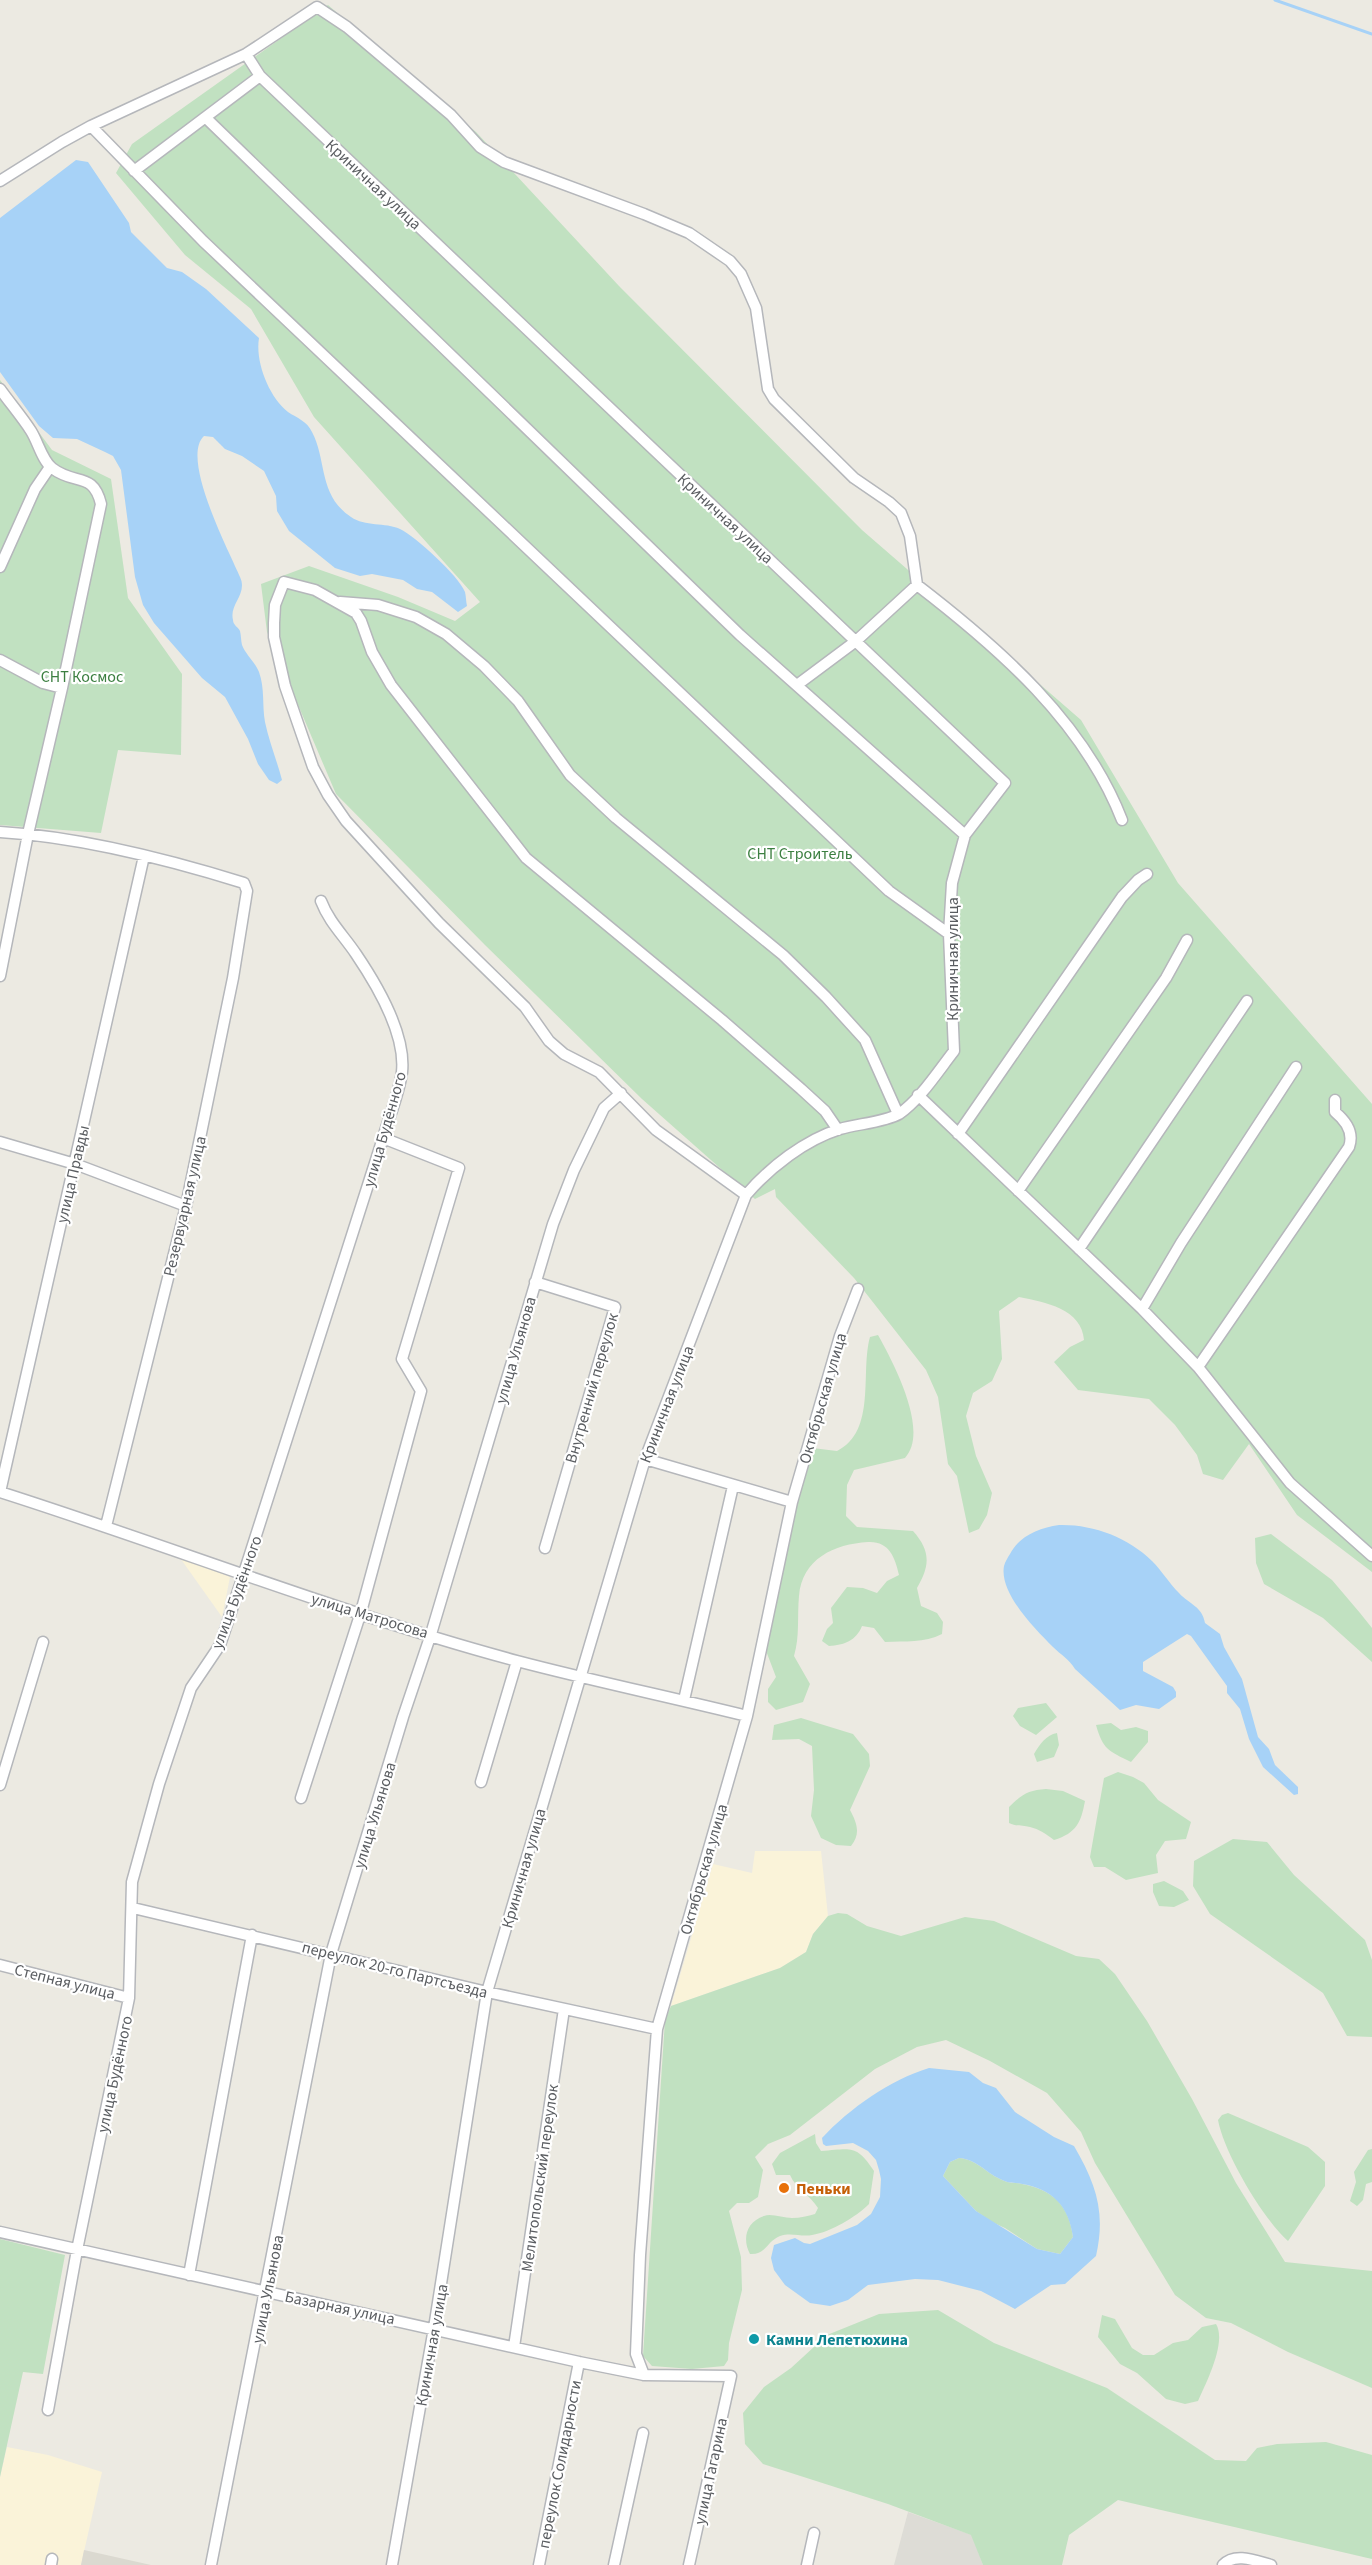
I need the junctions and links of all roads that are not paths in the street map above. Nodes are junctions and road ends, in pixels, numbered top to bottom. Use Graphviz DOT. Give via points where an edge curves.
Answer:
graph roads {
  1 [pos="246,54"];
  2 [pos="260,76"];
  3 [pos="206,118"];
  4 [pos="91,126"];
  5 [pos="134,171"];
  6 [pos="0,181"];
  7 [pos="0,389"];
  8 [pos="50,467"];
  9 [pos="0,567"];
  10 [pos="917,585"];
  11 [pos="339,602"];
  12 [pos="856,641"];
  13 [pos="0,660"];
  14 [pos="797,685"];
  15 [pos="62,688"];
  16 [pos="1122,820"];
  17 [pos="0,832"];
  18 [pos="28,834"];
  19 [pos="965,835"];
  20 [pos="144,856"];
  21 [pos="1147,874"];
  22 [pos="321,901"];
  23 [pos="949,933"];
  24 [pos="1187,939"];
  25 [pos="0,976"];
  26 [pos="1247,1001"];
  27 [pos="1296,1067"];
  28 [pos="621,1093"];
  29 [pos="918,1095"];
  30 [pos="1335,1100"];
  31 [pos="898,1114"];
  32 [pos="838,1130"];
  33 [pos="958,1134"];
  34 [pos="383,1138"];
  35 [pos="0,1142"];
  36 [pos="75,1164"];
  37 [pos="1018,1191"];
  38 [pos="746,1195"];
  39 [pos="186,1206"];
  40 [pos="1079,1250"];
  41 [pos="535,1282"];
  42 [pos="858,1289"];
  43 [pos="1142,1309"];
  44 [pos="1198,1367"];
  45 [pos="645,1459"];
  46 [pos="734,1486"];
  47 [pos="0,1492"];
  48 [pos="792,1502"];
  49 [pos="106,1526"];
  50 [pos="545,1548"];
  51 [pos="1372,1556"];
  52 [pos="243,1575"];
  53 [pos="361,1612"];
  54 [pos="431,1634"];
  55 [pos="42,1642"];
  56 [pos="517,1660"];
  57 [pos="579,1675"];
  58 [pos="684,1701"];
  59 [pos="747,1716"];
  60 [pos="481,1782"];
  61 [pos="0,1785"];
  62 [pos="301,1798"];
  63 [pos="133,1908"];
  64 [pos="252,1935"];
  65 [pos="332,1953"];
  66 [pos="0,1965"];
  67 [pos="487,1992"];
  68 [pos="129,1998"];
  69 [pos="564,2009"];
  70 [pos="657,2030"];
  71 [pos="0,2232"];
  72 [pos="77,2250"];
  73 [pos="189,2275"];
  74 [pos="267,2291"];
  75 [pos="434,2328"];
  76 [pos="514,2347"];
  77 [pos="579,2362"];
  78 [pos="644,2375"];
  79 [pos="48,2410"];
  80 [pos="643,2433"];
  81 [pos="814,2533"];
  82 [pos="1225,2563"];
  83 [pos="212,2565"];
  84 [pos="392,2565"];
  85 [pos="539,2565"];
  86 [pos="614,2565"];
  87 [pos="689,2565"];
  88 [pos="807,2565"];
  89 [pos="1271,2565"];
  1 -- 2 [label="street, Криничная улица"];
  1 -- 4 [label="street"];
  1 -- 10 [label="street" via="317,7 347,27 451,115 480,147 504,162 689,233 730,261 741,274 756,308 768,388 774,399 854,478 901,513 910,536"];
  2 -- 3 [label="street"];
  2 -- 12 [label="street, Криничная улица"];
  3 -- 5 [label="street"];
  3 -- 14 [label="street" via="740,635"];
  4 -- 5 [label="street"];
  4 -- 6 [label="street"];
  5 -- 23 [label="street" via="211,250 889,891"];
  7 -- 8 [label="street"];
  8 -- 9 [label="street" via="35,489"];
  8 -- 15 [label="street" via="75,480 91,483 101,504"];
  10 -- 12 [label="street"];
  10 -- 16 [label="street" via="983,639 1048,703 1085,748"];
  11 -- 28 [label="street" via="315,590 284,582 275,605 274,637 285,686 313,767 328,795 400,881 525,1007 549,1041 564,1054 599,1072"];
  11 -- 31 [label="street" via="378,605 416,617 446,634 484,666 518,701 570,775 616,818 783,955 826,997 865,1040"];
  11 -- 32 [label="street" via="356,613 391,685 526,858 775,1066 825,1111"];
  12 -- 14 [label="street"];
  12 -- 19 [label="street, Криничная улица" via="1005,783"];
  13 -- 15 [label="street"];
  14 -- 19 [label="street"];
  15 -- 18 [label="street"];
  17 -- 18 [label="street"];
  18 -- 20 [label="street"];
  18 -- 25 [label="street"];
  19 -- 23 [label="street, Криничная улица" via="952,883"];
  20 -- 36 [label="street, улица Правды"];
  20 -- 39 [label="street, Резервуарная улица" via="244,883 246,891 233,978"];
  21 -- 33 [label="street" via="1122,897"];
  22 -- 34 [label="street, улица Будённого" via="327,916 379,988 402,1052 402,1074"];
  23 -- 29 [label="street, Криничная улица" via="954,1051"];
  24 -- 37 [label="street" via="1166,978"];
  26 -- 40 [label="street"];
  27 -- 43 [label="street"];
  28 -- 38 [label="street" via="656,1130"];
  28 -- 41 [label="street, улица Ульянова" via="604,1108 574,1170"];
  29 -- 31 [label="street"];
  29 -- 33 [label="street"];
  30 -- 44 [label="street" via="1335,1112 1352,1140"];
  31 -- 32 [label="street"];
  32 -- 38 [label="street" via="799,1150"];
  33 -- 37 [label="street"];
  34 -- 52 [label="street, улица Будённого"];
  34 -- 53 [label="street" via="459,1168 402,1359 421,1391"];
  35 -- 36 [label="street"];
  36 -- 39 [label="street"];
  36 -- 47 [label="street, улица Правды"];
  37 -- 40 [label="street"];
  38 -- 45 [label="street, Криничная улица"];
  39 -- 49 [label="street, Резервуарная улица"];
  40 -- 43 [label="street"];
  41 -- 50 [label="street, Внутренний переулок" via="615,1307"];
  41 -- 54 [label="street, улица Ульянова"];
  42 -- 48 [label="street, Октябрьская улица" via="840,1336"];
  43 -- 44 [label="street"];
  44 -- 51 [label="street" via="1290,1483"];
  45 -- 46 [label="street"];
  45 -- 57 [label="street, Криничная улица"];
  46 -- 48 [label="street"];
  46 -- 58 [label="street"];
  47 -- 49 [label="street, улица Матросова"];
  48 -- 59 [label="street, Октябрьская улица"];
  49 -- 52 [label="street, улица Матросова"];
  52 -- 53 [label="street, улица Матросова"];
  52 -- 63 [label="street, улица Будённого" via="220,1646 190,1688 132,1882"];
  53 -- 54 [label="street, улица Матросова"];
  53 -- 62 [label="street"];
  54 -- 56 [label="street, улица Матросова"];
  54 -- 65 [label="street, улица Ульянова"];
  55 -- 61 [label="street"];
  56 -- 57 [label="street, улица Матросова"];
  56 -- 60 [label="street"];
  57 -- 58 [label="street, улица Матросова"];
  57 -- 67 [label="street, Криничная улица"];
  58 -- 59 [label="street, улица Матросова"];
  59 -- 70 [label="street, Октябрьская улица"];
  63 -- 64 [label="street, переулок 20-го Партсъезда"];
  63 -- 68 [label="street, улица Будённого"];
  64 -- 65 [label="street, переулок 20-го Партсъезда"];
  64 -- 73 [label="street"];
  65 -- 67 [label="street, переулок 20-го Партсъезда"];
  65 -- 74 [label="street, улица Ульянова"];
  66 -- 68 [label="street, Степная улица"];
  67 -- 69 [label="street, переулок 20-го Партсъезда"];
  67 -- 75 [label="street, Криничная улица"];
  68 -- 72 [label="street, улица Будённого"];
  69 -- 70 [label="street, переулок 20-го Партсъезда"];
  69 -- 76 [label="street, Мелитопольский переулок"];
  70 -- 78 [label="street, Октябрьская улица" via="636,2354"];
  71 -- 72 [label="street, Базарная улица"];
  72 -- 73 [label="street, Базарная улица"];
  72 -- 79 [label="street, улица Будённого"];
  73 -- 74 [label="street, Базарная улица"];
  74 -- 75 [label="street, Базарная улица"];
  74 -- 83 [label="street, улица Ульянова"];
  75 -- 76 [label="street, Базарная улица"];
  75 -- 84 [label="street, Криничная улица"];
  76 -- 77 [label="street, Базарная улица"];
  77 -- 78 [label="street, Базарная улица"];
  77 -- 85 [label="street, переулок Солидарности"];
  78 -- 87 [label="street, улица Гагарина" via="731,2376"];
  80 -- 86 [label="street"];
  81 -- 88 [label="street"];
  82 -- 89 [label="street" via="1239,2558"];
}
